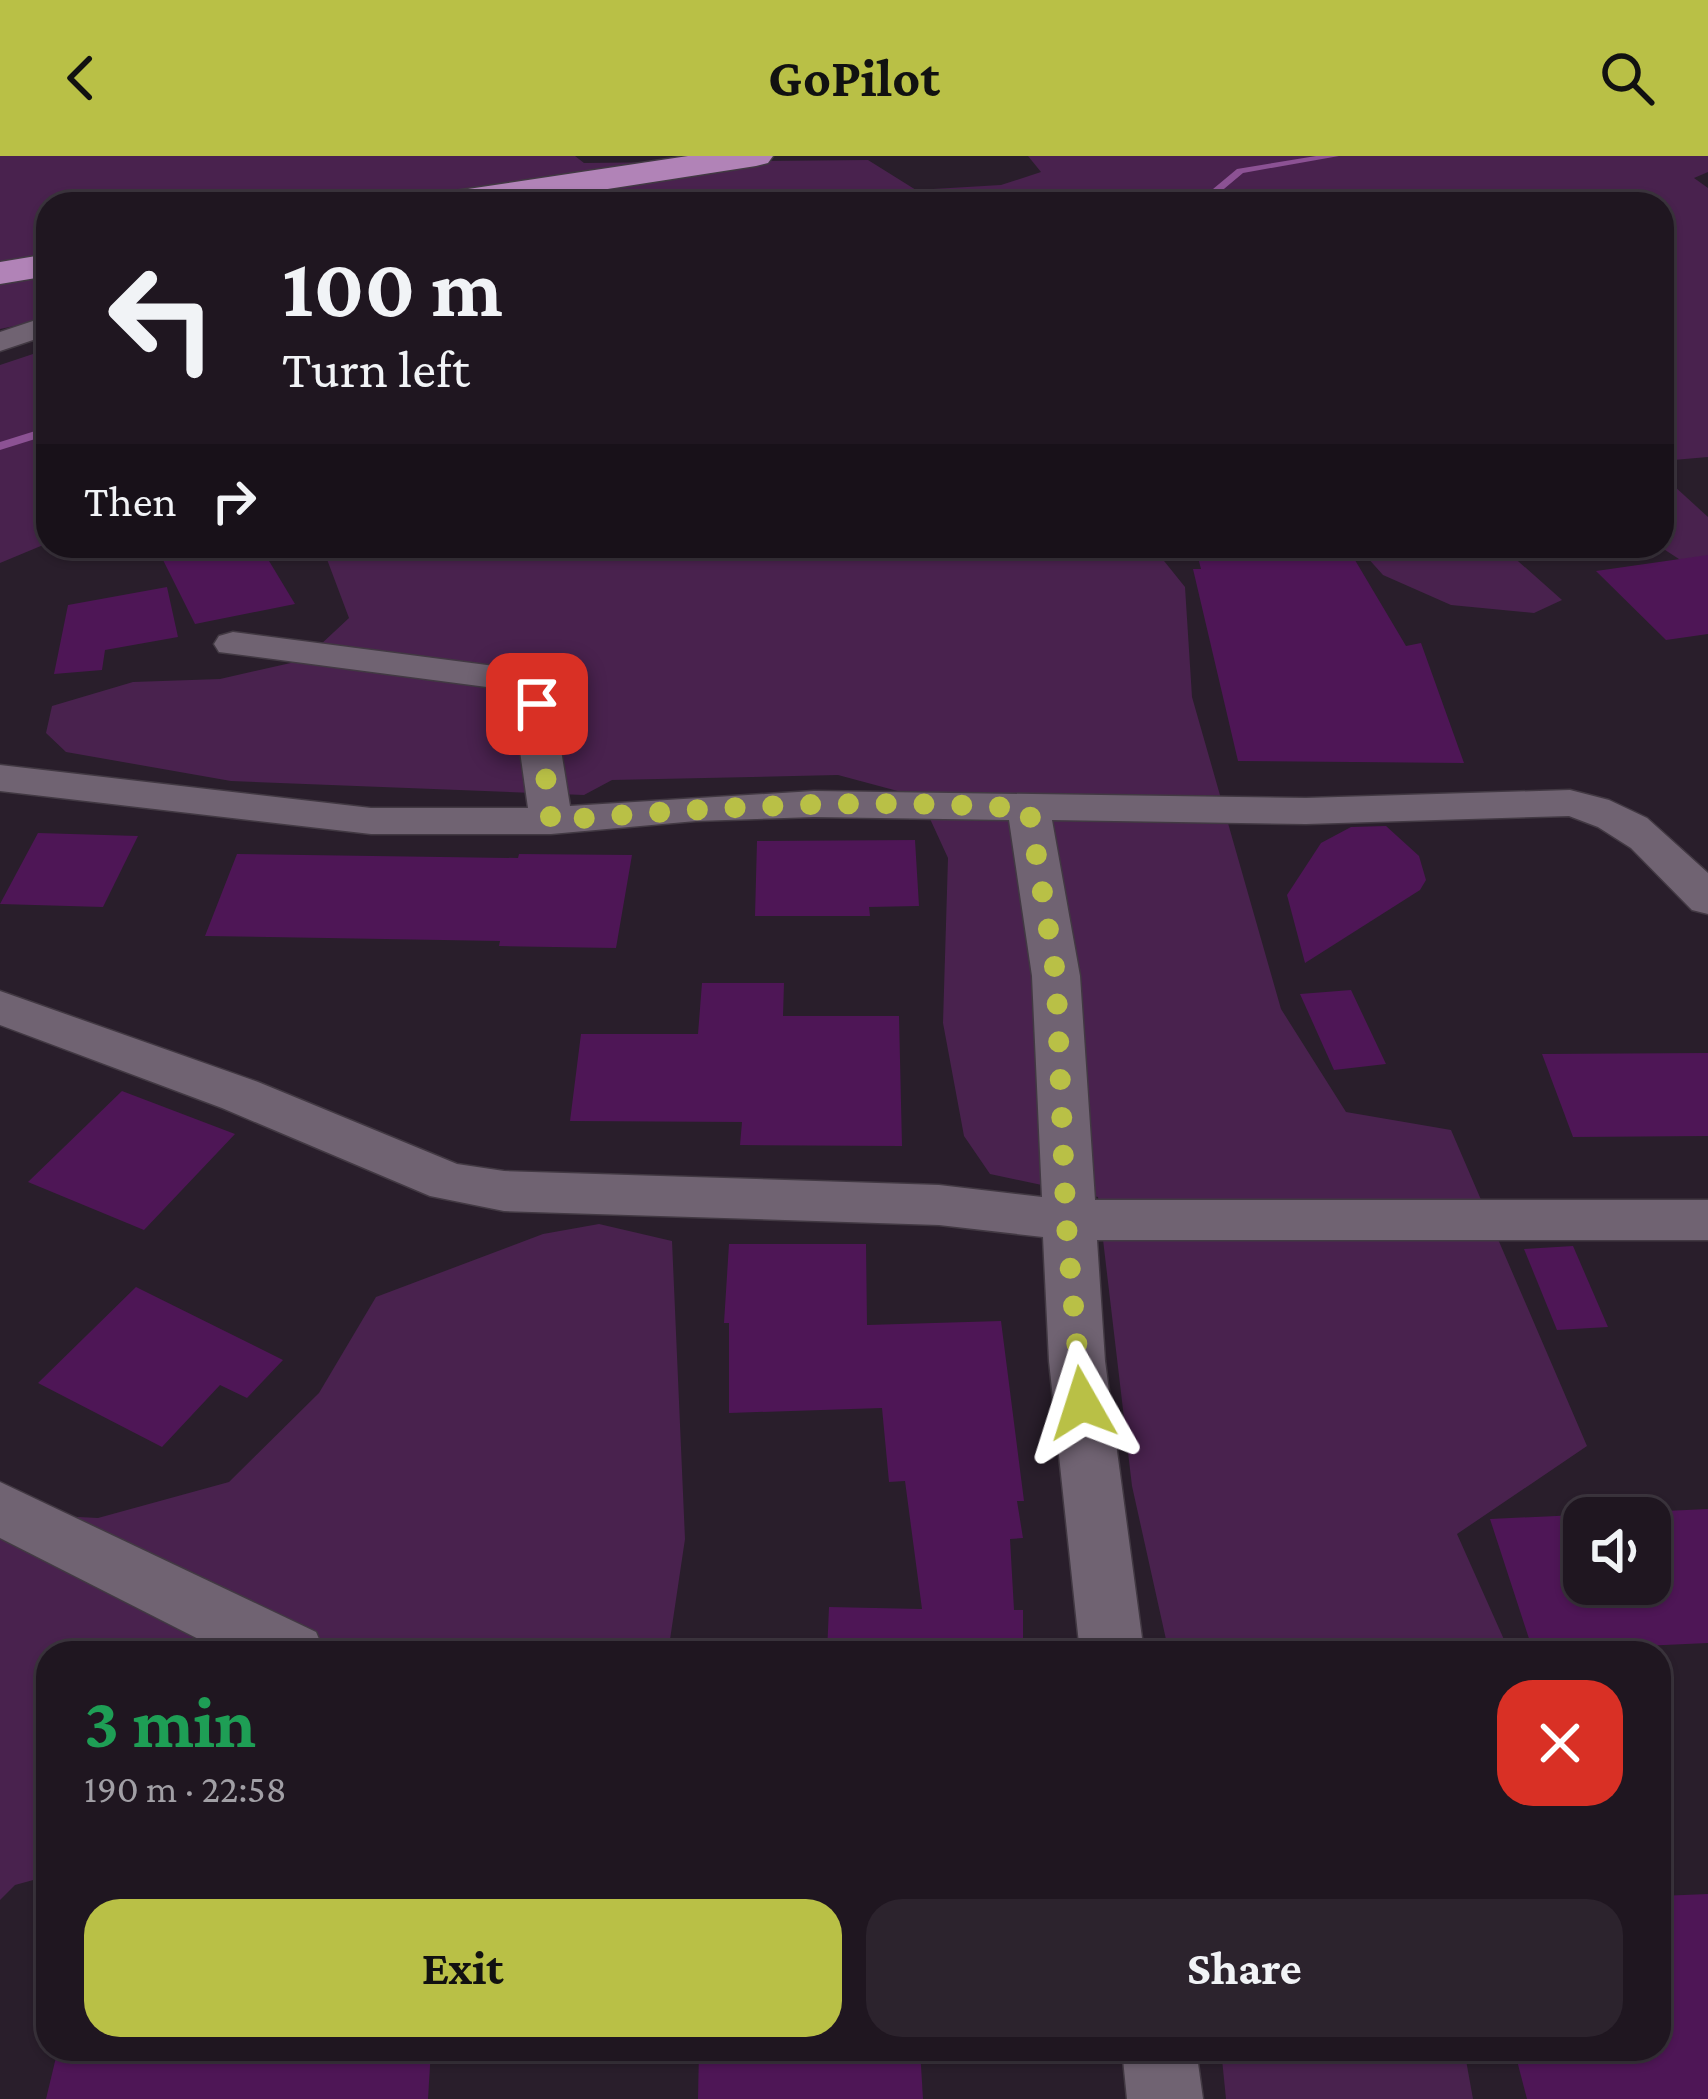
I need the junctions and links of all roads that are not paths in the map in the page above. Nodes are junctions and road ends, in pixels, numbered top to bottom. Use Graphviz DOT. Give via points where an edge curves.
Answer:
graph roads {
  1 [pos="757,156"];
  2 [pos="520,192"];
  3 [pos="36,267"];
  4 [pos="0,273"];
  5 [pos="36,329"];
  6 [pos="0,342"];
  7 [pos="233,644"];
  8 [pos="0,778"];
  9 [pos="1029,809"];
  10 [pos="551,821"];
  11 [pos="1708,900"];
  12 [pos="0,1007"];
  13 [pos="1066,1220"];
  14 [pos="1708,1220"];
  15 [pos="0,1508"];
  16 [pos="267,1641"];
  17 [pos="1111,1641"];
  18 [pos="1160,2061"];
  19 [pos="1165,2099"];
  1 -- 2 [label="highway"];
  3 -- 4 [label="highway"];
  5 -- 6 [label="street"];
  7 -- 10 [label="street" via="512,678 531,688"];
  8 -- 10 [label="street" via="371,821"];
  9 -- 10 [label="street" via="814,804"];
  9 -- 11 [label="street" via="1570,803 1640,830"];
  9 -- 13 [label="street" via="1056,976"];
  12 -- 13 [label="street" via="448,1182 504,1191 939,1205"];
  13 -- 14 [label="street"];
  13 -- 17 [label="street"];
  15 -- 16 [label="street"];
  18 -- 19 [label="street"];
}
